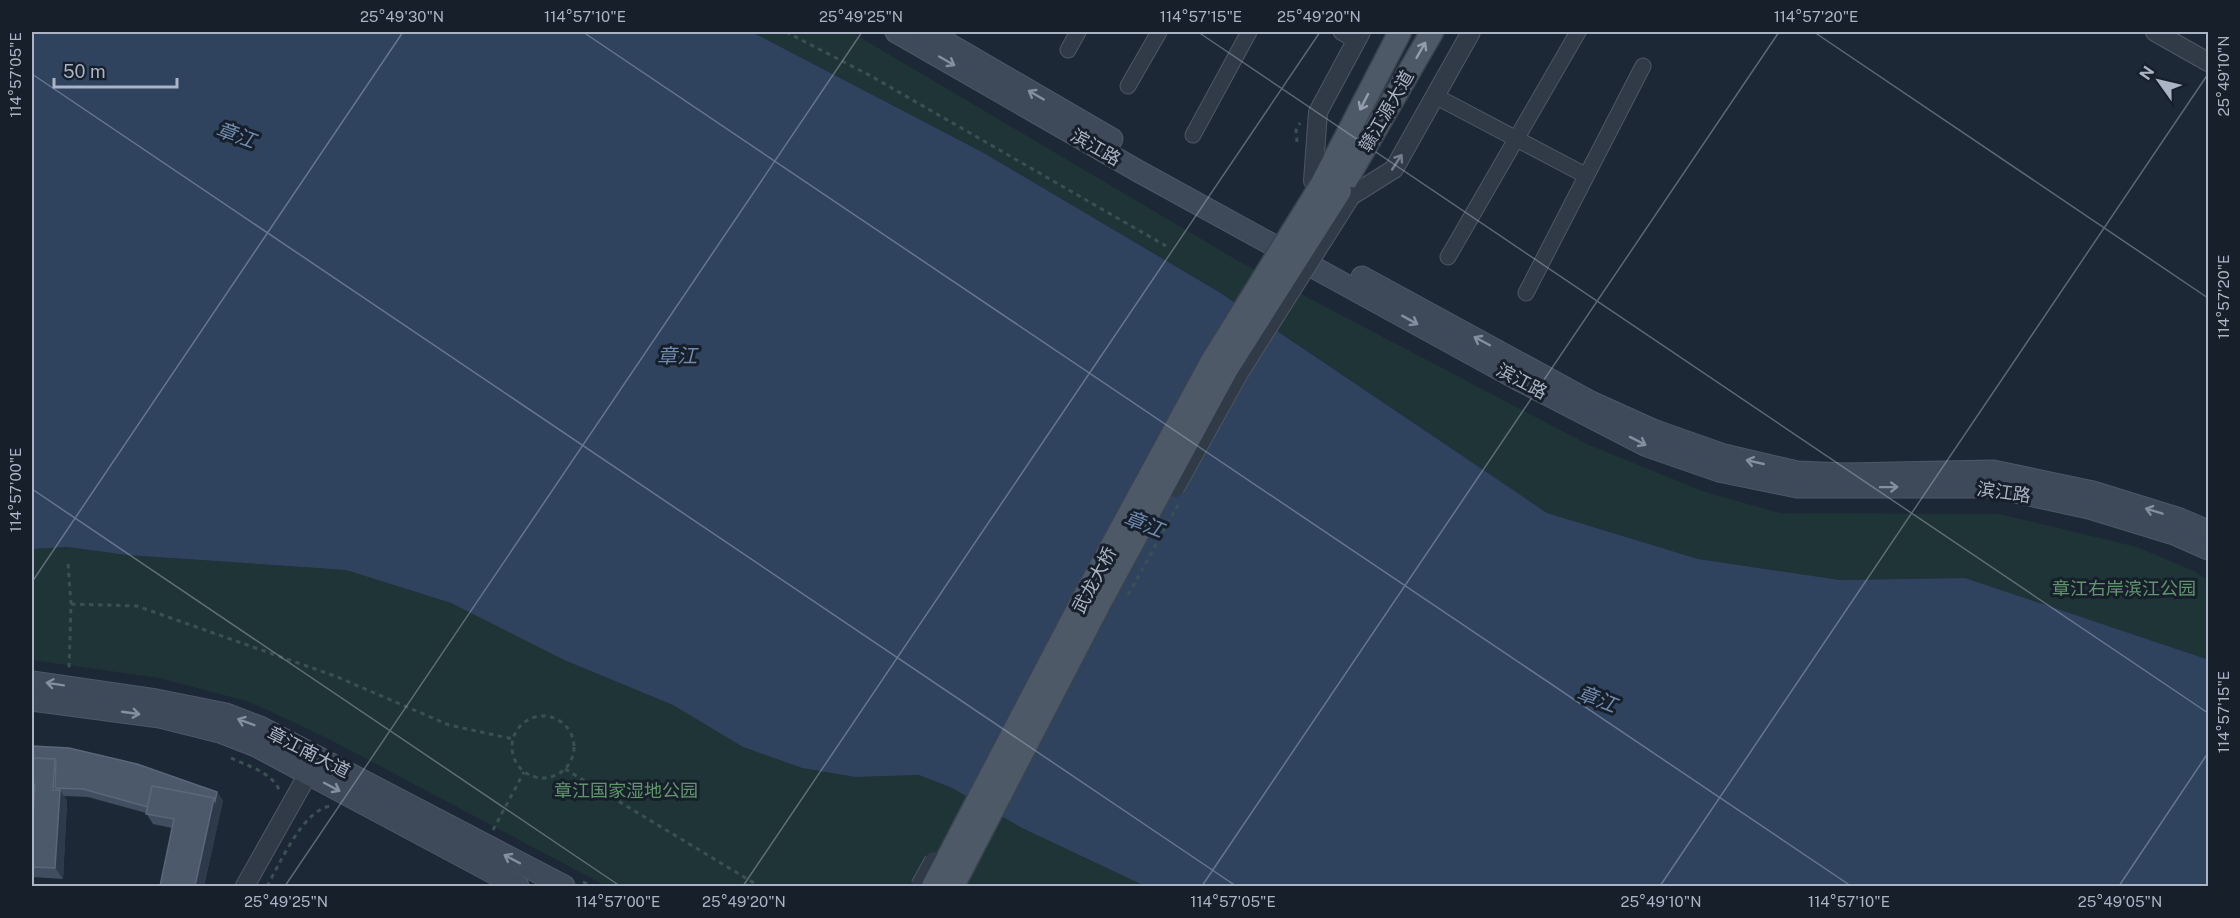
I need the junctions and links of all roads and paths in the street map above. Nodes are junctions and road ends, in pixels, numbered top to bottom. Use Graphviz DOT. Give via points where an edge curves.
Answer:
graph roads {
  1 [pos="786,32"];
  2 [pos="896,32"];
  3 [pos="928,32"];
  4 [pos="1078,32"];
  5 [pos="1159,32"];
  6 [pos="1250,32"];
  7 [pos="1400,32"];
  8 [pos="1432,32"];
  9 [pos="1471,32"];
  10 [pos="1578,32"];
  11 [pos="2155,32"];
  12 [pos="1353,34"];
  13 [pos="1068,50"];
  14 [pos="2208,62"];
  15 [pos="1643,66"];
  16 [pos="1128,86"];
  17 [pos="1435,96"];
  18 [pos="1193,135"];
  19 [pos="1516,137"];
  20 [pos="1585,175"];
  21 [pos="1331,189"];
  22 [pos="1166,246"];
  23 [pos="1448,257"];
  24 [pos="1526,293"];
  25 [pos="1179,502"];
  26 [pos="2208,531"];
  27 [pos="2208,549"];
  28 [pos="68,564"];
  29 [pos="1127,597"];
  30 [pos="71,604"];
  31 [pos="69,672"];
  32 [pos="32,682"];
  33 [pos="32,700"];
  34 [pos="513,739"];
  35 [pos="224,754"];
  36 [pos="565,769"];
  37 [pos="525,772"];
  38 [pos="308,774"];
  39 [pos="280,794"];
  40 [pos="336,805"];
  41 [pos="490,834"];
  42 [pos="244,886"];
  43 [pos="267,886"];
  44 [pos="518,886"];
  45 [pos="564,886"];
  46 [pos="759,886"];
  47 [pos="920,886"];
  48 [pos="933,886"];
  49 [pos="952,886"];
  50 [pos="962,886"];
  1 -- 22 [label="path" via="871,76"];
  2 -- 27 [label="main road, 滨江路, one-way" via="1138,171 1647,446 1719,471 1797,487 1992,488 2089,508 2174,534"];
  26 -- 3 [label="main road, 滨江路, one-way" via="2093,492 1993,471 1797,472 1724,455 1653,430 1591,402 1154,164"];
  4 -- 13 [label="street"];
  5 -- 16 [label="street"];
  6 -- 18 [label="street"];
  7 -- 21 [label="main road, 赣江源大道, one-way"];
  21 -- 8 [label="main road, 赣江源大道, one-way"];
  9 -- 17 [label="street"];
  10 -- 19 [label="street"];
  11 -- 14 [label="street"];
  12 -- 21 [label="street" via="1318,112"];
  15 -- 20 [label="street"];
  17 -- 19 [label="street"];
  21 -- 17 [label="street, one-way" via="1394,169"];
  19 -- 20 [label="street"];
  19 -- 23 [label="street"];
  20 -- 24 [label="street"];
  21 -- 47 [label="street, bridge" via="1203,359"];
  21 -- 48 [label="main road, 武龙大桥, bridge" via="1212,361"];
  21 -- 49 [label="main road, 武龙大桥, bridge" via="1227,369"];
  21 -- 50 [label="street, bridge" via="1239,373"];
  25 -- 29 [label="path, bridge"];
  28 -- 30 [label="path"];
  30 -- 31 [label="path"];
  30 -- 34 [label="path" via="137,606 335,676 449,725"];
  45 -- 32 [label="main road, 章江南大道, one-way" via="260,727 226,714 156,700"];
  33 -- 38 [label="main road, 章江南大道, one-way" via="160,717 220,732"];
  34 -- 36 [label="path" via="530,718 547,716 563,722 574,745 574,754"];
  34 -- 37 [label="path" via="514,757"];
  35 -- 39 [label="path" via="272,780"];
  36 -- 37 [label="path" via="541,778"];
  36 -- 46 [label="path"];
  37 -- 41 [label="path"];
  38 -- 42 [label="street"];
  38 -- 44 [label="main road, 章江南大道, one-way"];
  40 -- 43 [label="path" via="323,807 301,828"];
}
